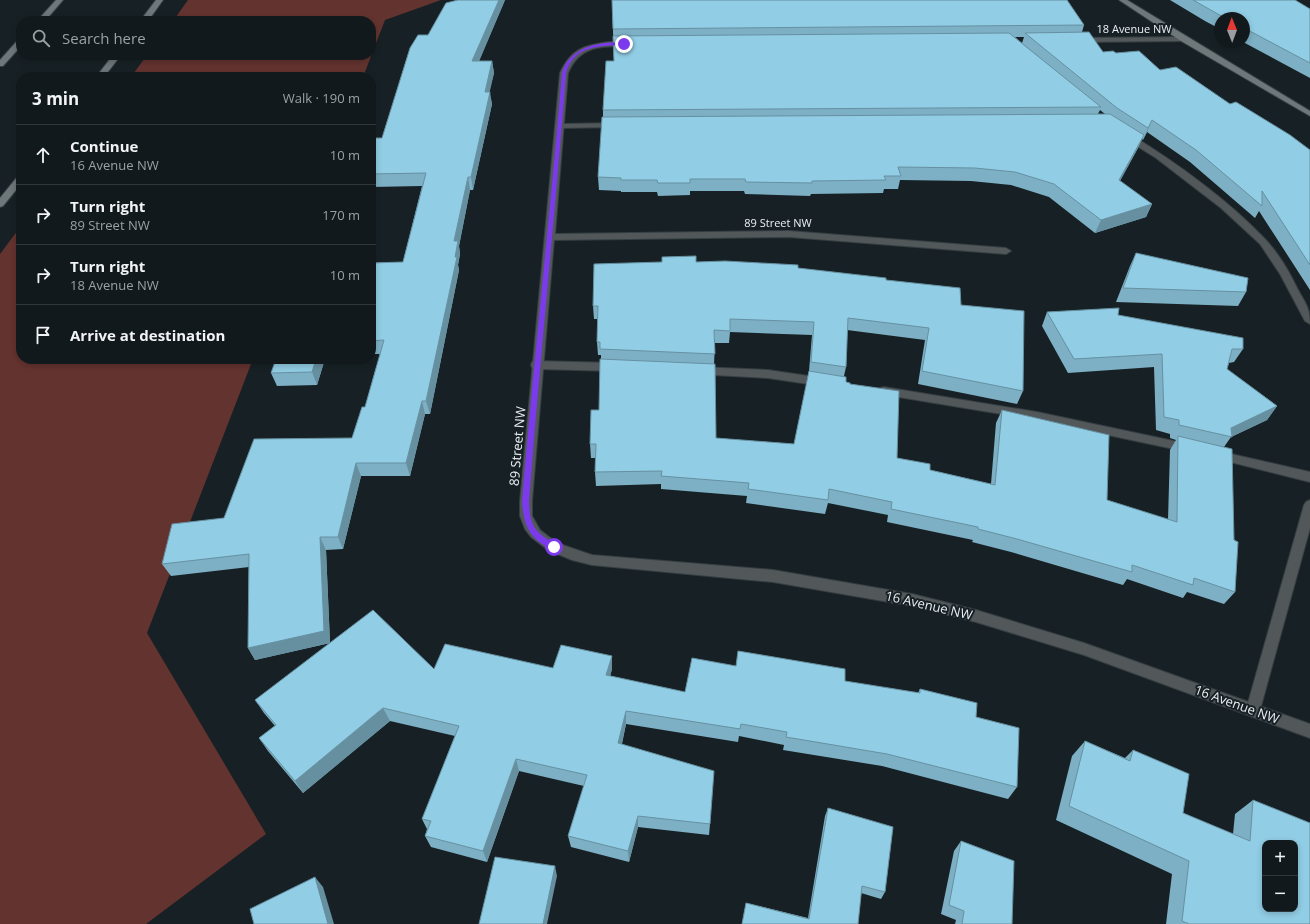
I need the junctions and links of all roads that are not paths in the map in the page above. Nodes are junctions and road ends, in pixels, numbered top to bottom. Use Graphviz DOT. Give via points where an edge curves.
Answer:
graph roads {
  1 [pos="60,0"];
  2 [pos="160,0"];
  3 [pos="1122,0"];
  4 [pos="46,16"];
  5 [pos="148,16"];
  6 [pos="1070,40"];
  7 [pos="1184,40"];
  8 [pos="640,44"];
  9 [pos="16,47"];
  10 [pos="113,60"];
  11 [pos="0,64"];
  12 [pos="104,72"];
  13 [pos="1310,114"];
  14 [pos="628,125"];
  15 [pos="560,126"];
  16 [pos="1120,131"];
  17 [pos="16,184"];
  18 [pos="0,204"];
  19 [pos="550,236"];
  20 [pos="1006,251"];
  21 [pos="1310,321"];
  22 [pos="536,365"];
  23 [pos="627,368"];
  24 [pos="690,370"];
  25 [pos="829,383"];
  26 [pos="875,390"];
  27 [pos="1310,477"];
  28 [pos="1310,505"];
  29 [pos="537,536"];
  30 [pos="1253,710"];
  31 [pos="1310,731"];
  1 -- 4 [label="street"];
  2 -- 5 [label="street"];
  3 -- 7 [label="street"];
  6 -- 7 [label="street, 18 Avenue NW"];
  7 -- 13 [label="street"];
  8 -- 15 [label="street, 89 Street NW" via="604,45 581,50 571,58 564,73"];
  9 -- 11 [label="street"];
  10 -- 12 [label="street"];
  14 -- 15 [label="street"];
  15 -- 19 [label="street, 89 Street NW"];
  16 -- 21 [label="street" via="1159,156 1212,197 1263,242 1285,274"];
  17 -- 18 [label="street"];
  19 -- 20 [label="street, 89 Street NW" via="789,234"];
  19 -- 22 [label="street, 89 Street NW"];
  22 -- 23 [label="street"];
  22 -- 29 [label="street, 89 Street NW" via="526,517"];
  24 -- 25 [label="street" via="768,374"];
  26 -- 27 [label="street" via="1140,437"];
  28 -- 30 [label="street"];
  29 -- 30 [label="street, 16 Avenue NW" via="574,556 592,560 773,576 919,602 976,616 1084,649"];
  30 -- 31 [label="street, 16 Avenue NW"];
}
